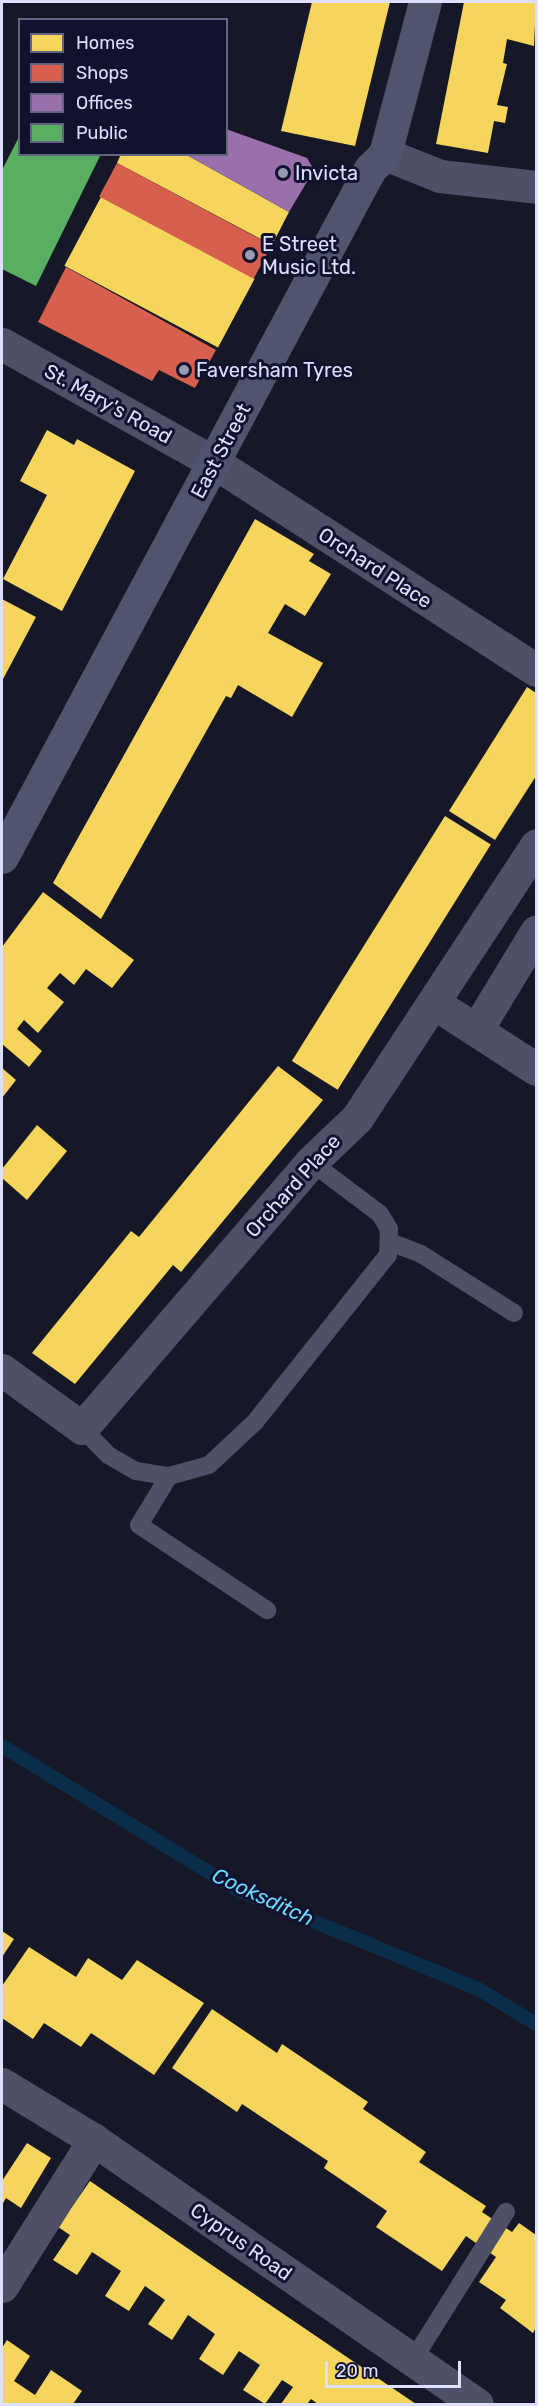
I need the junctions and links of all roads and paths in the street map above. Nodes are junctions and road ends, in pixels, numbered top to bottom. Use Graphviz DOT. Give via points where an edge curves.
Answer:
graph roads {
  1 [pos="425,2"];
  2 [pos="385,154"];
  3 [pos="537,187"];
  4 [pos="2,344"];
  5 [pos="215,463"];
  6 [pos="537,670"];
  7 [pos="535,850"];
  8 [pos="3,852"];
  9 [pos="537,932"];
  10 [pos="434,1003"];
  11 [pos="477,1029"];
  12 [pos="537,1069"];
  13 [pos="311,1162"];
  14 [pos="390,1242"];
  15 [pos="514,1313"];
  16 [pos="2,1370"];
  17 [pos="82,1428"];
  18 [pos="169,1476"];
  19 [pos="267,1610"];
  20 [pos="2,2084"];
  21 [pos="94,2140"];
  22 [pos="506,2212"];
  23 [pos="2,2286"];
  24 [pos="413,2360"];
  25 [pos="477,2404"];
  1 -- 2 [label="main road, East Street"];
  2 -- 3 [label="street" via="440,176"];
  2 -- 5 [label="main road, East Street" via="370,169"];
  4 -- 5 [label="street, St. Mary's Road"];
  5 -- 6 [label="street, Orchard Place"];
  5 -- 8 [label="main road, East Street"];
  7 -- 10 [label="street, Orchard Place"];
  9 -- 11 [label="street"];
  10 -- 11 [label="street"];
  10 -- 13 [label="street, Orchard Place" via="357,1118"];
  11 -- 12 [label="street"];
  13 -- 14 [label="lane" via="380,1214"];
  13 -- 17 [label="street, Orchard Place"];
  14 -- 15 [label="lane" via="421,1254"];
  14 -- 18 [label="lane" via="380,1269 255,1422 209,1465"];
  16 -- 17 [label="street"];
  17 -- 18 [label="lane" via="108,1455 136,1471"];
  18 -- 19 [label="lane" via="139,1525"];
  20 -- 21 [label="street, Cyprus Road"];
  21 -- 23 [label="street"];
  21 -- 24 [label="street, Cyprus Road"];
  22 -- 24 [label="lane"];
  24 -- 25 [label="street, Cyprus Road"];
}
